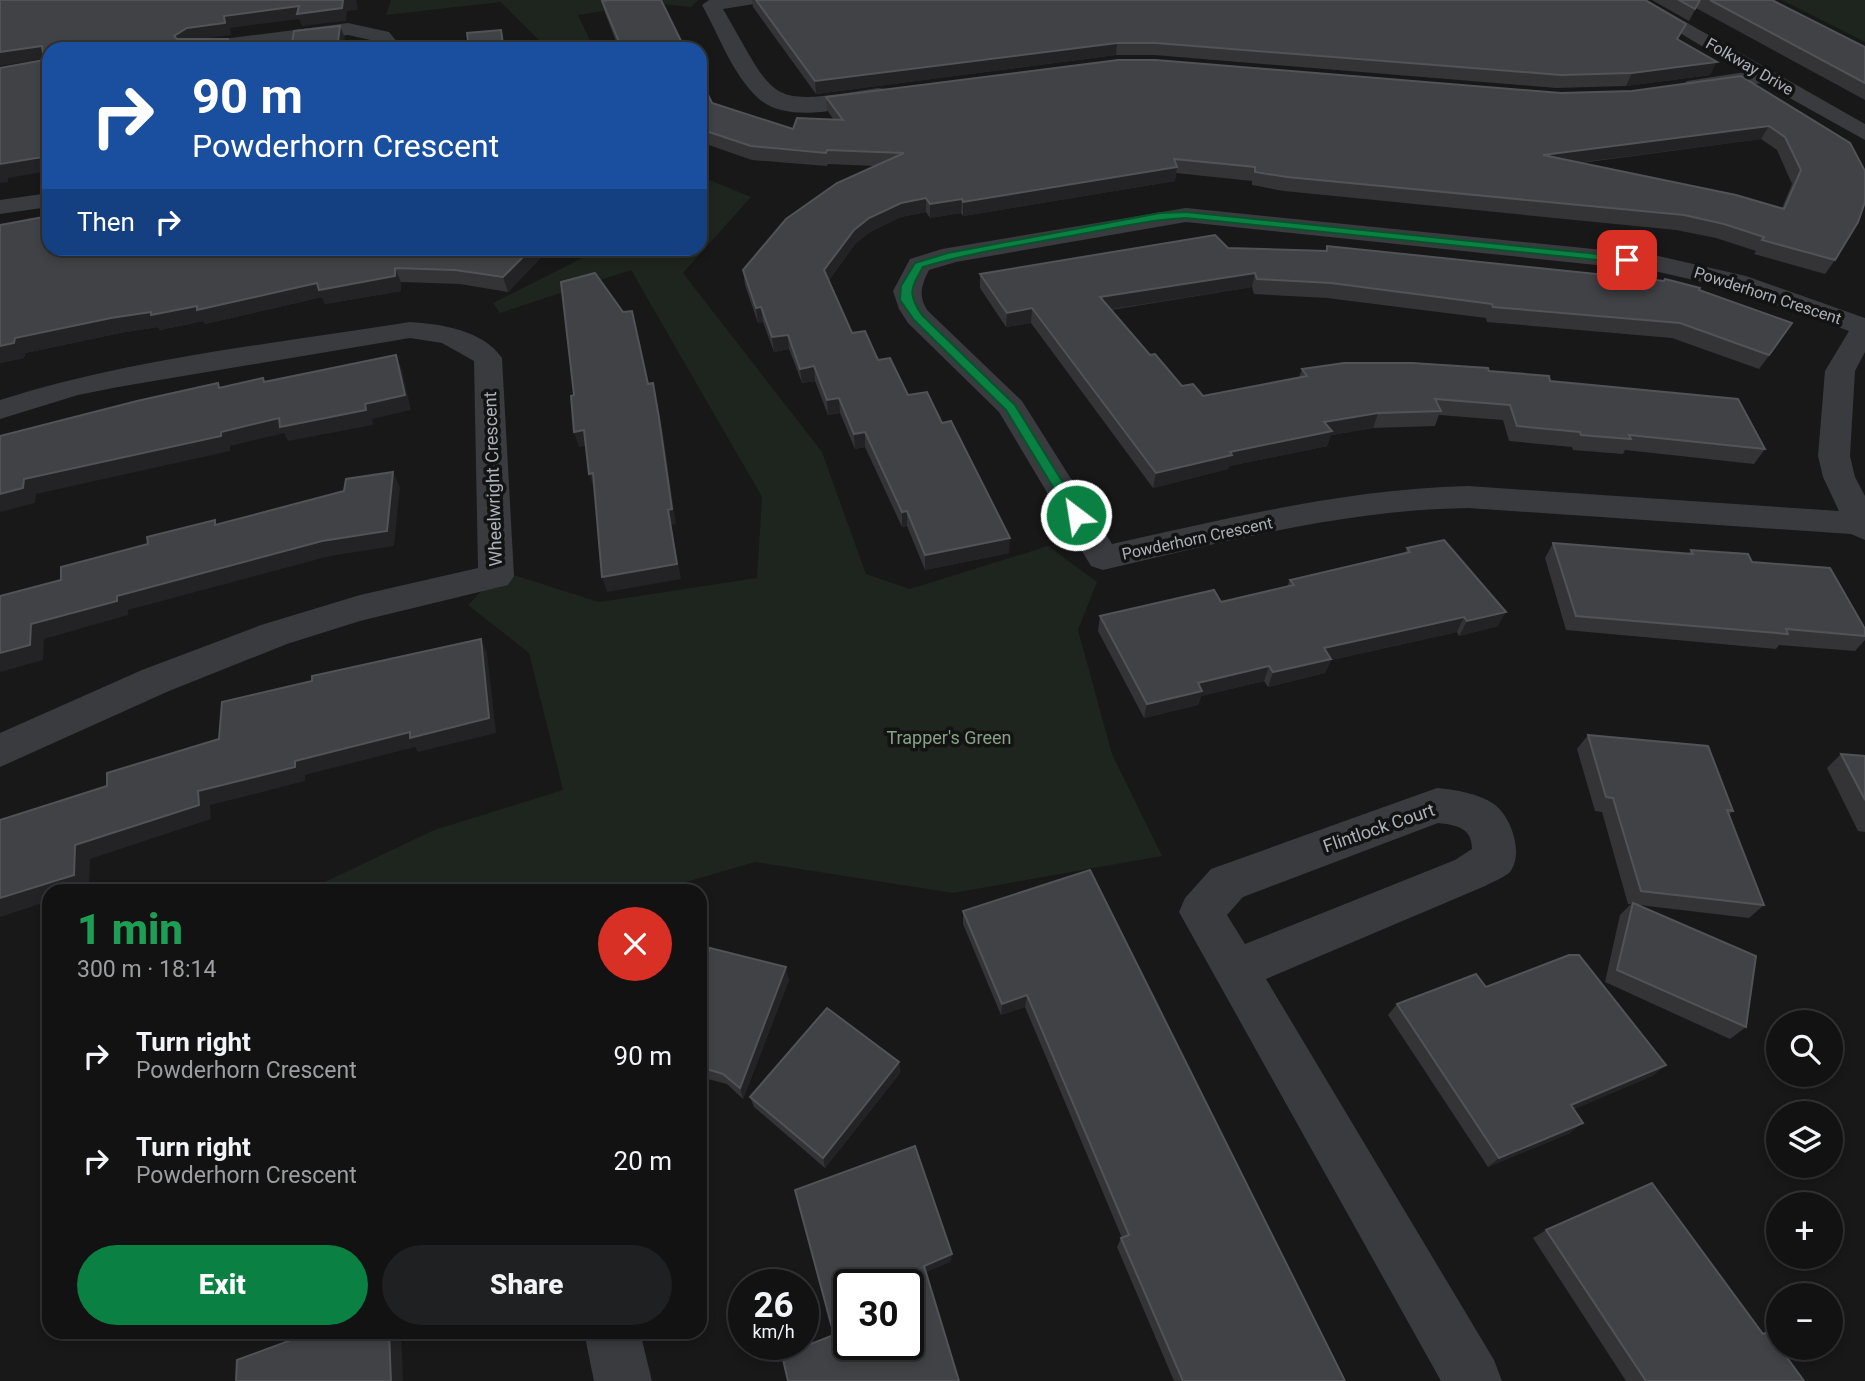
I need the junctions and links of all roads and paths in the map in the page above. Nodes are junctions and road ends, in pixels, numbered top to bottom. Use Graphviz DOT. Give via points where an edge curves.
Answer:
graph roads {
  1 [pos="747,0"];
  2 [pos="1634,0"];
  3 [pos="247,42"];
  4 [pos="387,42"];
  5 [pos="1766,76"];
  6 [pos="1675,88"];
  7 [pos="896,92"];
  8 [pos="1865,133"];
  9 [pos="42,201"];
  10 [pos="0,207"];
  11 [pos="1865,327"];
  12 [pos="0,410"];
  13 [pos="1864,526"];
  14 [pos="0,751"];
  15 [pos="1235,970"];
  16 [pos="614,1339"];
  17 [pos="623,1381"];
  18 [pos="1473,1381"];
  1 -- 7 [label="street" via="711,5 761,89 774,100 800,105"];
  2 -- 5 [label="street, Folkway Drive"];
  3 -- 4 [label="street" via="348,29 382,36"];
  5 -- 6 [label="street"];
  5 -- 8 [label="street, Folkway Drive"];
  9 -- 10 [label="street"];
  11 -- 13 [label="street" via="1840,371 1834,456 1839,477"];
  11 -- 13 [label="street, Powderhorn Crescent" via="1737,282 1654,263 1186,215 1160,216 919,265 907,286 906,300 1011,407 1102,558 1364,501 1411,496"];
  12 -- 14 [label="street, Wheelwright Crescent" via="118,378 410,330 442,332 474,346 488,358 496,576 317,620 240,646"];
  15 -- 15 [label="street, Flintlock Court" via="1494,859 1495,840 1486,821 1469,809 1437,805 1227,883 1200,912"];
  15 -- 18 [label="street, Flintlock Court"];
  16 -- 17 [label="street"];
}
